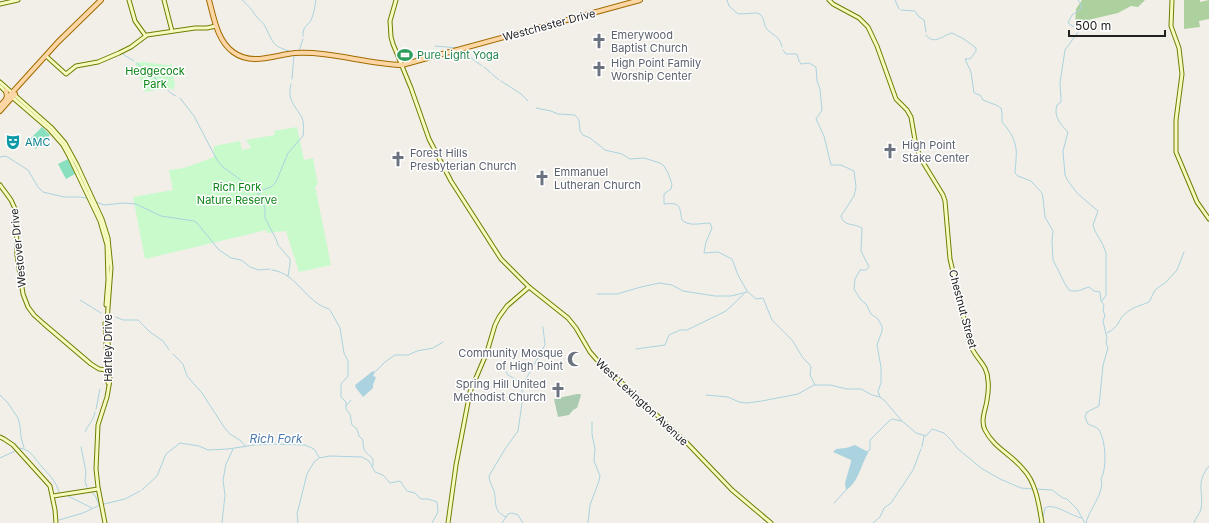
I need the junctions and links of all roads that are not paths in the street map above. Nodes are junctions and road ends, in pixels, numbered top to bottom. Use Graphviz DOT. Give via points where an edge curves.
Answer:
graph roads {
  1 [pos="18,0"];
  2 [pos="101,0"];
  3 [pos="129,0"];
  4 [pos="164,0"];
  5 [pos="209,0"];
  6 [pos="396,0"];
  7 [pos="640,0"];
  8 [pos="829,0"];
  9 [pos="1172,0"];
  10 [pos="0,4"];
  11 [pos="216,26"];
  12 [pos="172,31"];
  13 [pos="145,35"];
  14 [pos="46,56"];
  15 [pos="402,65"];
  16 [pos="0,82"];
  17 [pos="0,86"];
  18 [pos="7,90"];
  19 [pos="11,96"];
  20 [pos="0,106"];
  21 [pos="0,110"];
  22 [pos="0,185"];
  23 [pos="95,206"];
  24 [pos="1209,219"];
  25 [pos="529,287"];
  26 [pos="107,370"];
  27 [pos="108,387"];
  28 [pos="0,437"];
  29 [pos="98,488"];
  30 [pos="53,496"];
  31 [pos="56,523"];
  32 [pos="105,523"];
  33 [pos="448,523"];
  34 [pos="771,523"];
  35 [pos="1042,523"];
  1 -- 10 [label="street"];
  2 -- 14 [label="main road"];
  3 -- 13 [label="street" via="134,21"];
  4 -- 12 [label="street"];
  5 -- 11 [label="main road, Westchester Drive"];
  6 -- 15 [label="street, West Lexington Avenue" via="390,21 391,37"];
  7 -- 15 [label="main road, Westchester Drive"];
  8 -- 35 [label="street, Chestnut Street" via="859,18 868,27 896,99 911,117 917,151 924,167 943,195 951,267 973,351 987,372 988,392 983,417 984,427 999,448 1028,474"];
  9 -- 24 [label="street" via="1171,26 1182,65 1176,122 1176,152 1197,202"];
  11 -- 12 [label="street"];
  11 -- 15 [label="main road, Westchester Drive" via="228,48 251,59 303,53"];
  12 -- 13 [label="street"];
  13 -- 14 [label="street" via="131,47 115,55 77,66 68,73 64,73"];
  14 -- 19 [label="main road"];
  15 -- 25 [label="street, West Lexington Avenue" via="430,139 451,181 501,259"];
  16 -- 18 [label="street"];
  17 -- 18 [label="street"];
  18 -- 19 [label="main road"];
  18 -- 19 [label="street, Hartley Drive"];
  18 -- 19 [label="main road" via="7,96"];
  19 -- 20 [label="main road"];
  19 -- 21 [label="main road"];
  19 -- 23 [label="street, Hartley Drive" via="49,129 62,145"];
  22 -- 26 [label="street, Westover Drive" via="16,211 17,255 23,294 28,307 91,364"];
  23 -- 26 [label="street, Hartley Drive" via="107,245"];
  23 -- 27 [label="street, Hartley Drive" via="105,224 110,247 107,315 110,380"];
  25 -- 33 [label="street" via="507,306 499,317 470,392"];
  25 -- 34 [label="street, West Lexington Avenue" via="568,318 597,360 686,442 732,490"];
  26 -- 27 [label="street, Hartley Drive"];
  27 -- 29 [label="street" via="98,428"];
  28 -- 30 [label="street" via="13,445 47,482"];
  29 -- 30 [label="street"];
  29 -- 32 [label="street"];
  30 -- 31 [label="street"];
}
